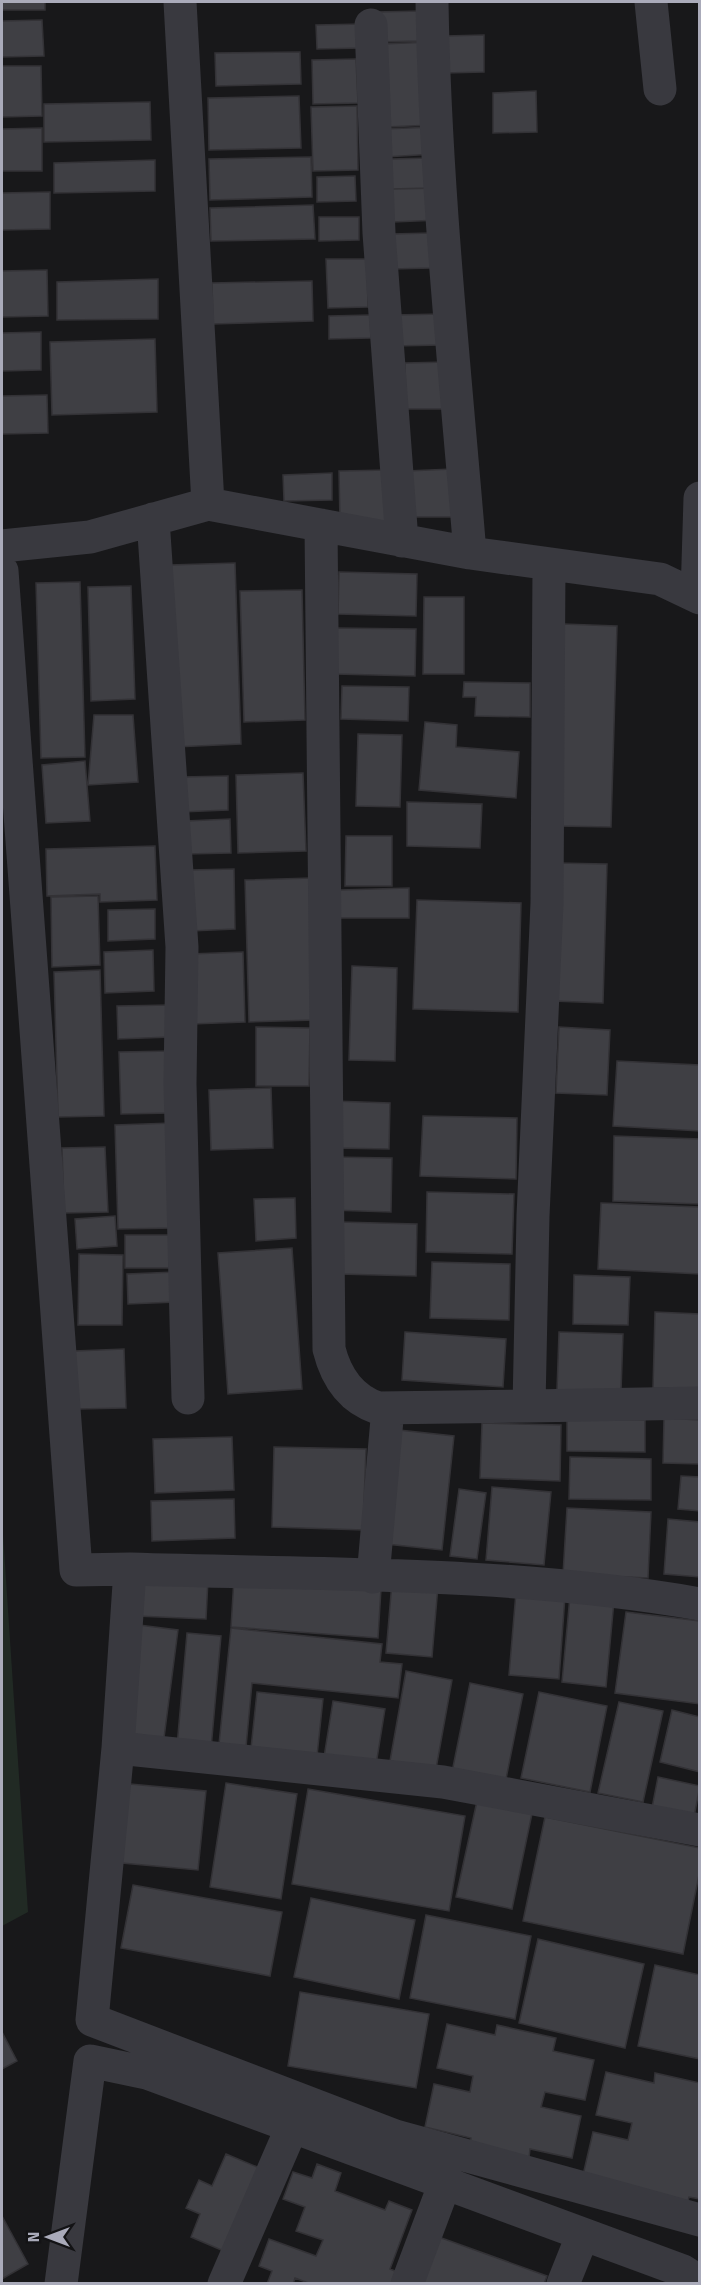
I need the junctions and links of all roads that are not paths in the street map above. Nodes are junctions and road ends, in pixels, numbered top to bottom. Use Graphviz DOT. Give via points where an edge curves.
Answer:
graph roads {
  1 [pos="180,2"];
  2 [pos="432,2"];
  3 [pos="651,2"];
  4 [pos="371,25"];
  5 [pos="660,89"];
  6 [pos="699,498"];
  7 [pos="208,504"];
  8 [pos="153,519"];
  9 [pos="321,525"];
  10 [pos="402,541"];
  11 [pos="2,546"];
  12 [pos="470,553"];
  13 [pos="549,564"];
  14 [pos="2,571"];
  15 [pos="698,597"];
  16 [pos="188,1398"];
  17 [pos="699,1403"];
  18 [pos="529,1406"];
  19 [pos="388,1408"];
  20 [pos="130,1569"];
  21 [pos="373,1577"];
  22 [pos="699,1604"];
  23 [pos="118,1748"];
  24 [pos="699,1830"];
  25 [pos="292,2127"];
  26 [pos="445,2183"];
  27 [pos="699,2220"];
  28 [pos="583,2234"];
  29 [pos="699,2282"];
  30 [pos="61,2283"];
  31 [pos="224,2283"];
  32 [pos="407,2283"];
  33 [pos="563,2283"];
  1 -- 7 [label="street"];
  2 -- 12 [label="street"];
  3 -- 5 [label="street"];
  4 -- 10 [label="street" via="379,233"];
  6 -- 15 [label="street"];
  7 -- 8 [label="street"];
  7 -- 9 [label="street"];
  8 -- 11 [label="street" via="90,537"];
  8 -- 16 [label="street" via="182,947 180,1084"];
  9 -- 10 [label="street"];
  9 -- 19 [label="street" via="329,1350 334,1370 362,1403"];
  10 -- 12 [label="street"];
  12 -- 13 [label="street"];
  13 -- 15 [label="street" via="660,579"];
  13 -- 18 [label="street" via="547,903"];
  14 -- 20 [label="street" via="76,1570"];
  17 -- 18 [label="street"];
  18 -- 19 [label="street"];
  19 -- 21 [label="street"];
  20 -- 21 [label="street"];
  20 -- 23 [label="street"];
  21 -- 22 [label="street" via="423,1575 645,1594"];
  23 -- 24 [label="street" via="443,1782"];
  23 -- 27 [label="street" via="92,2020 395,2136"];
  25 -- 26 [label="street"];
  25 -- 30 [label="street" via="147,2073 90,2061"];
  25 -- 31 [label="street"];
  26 -- 28 [label="street"];
  26 -- 32 [label="street"];
  28 -- 29 [label="street" via="682,2271"];
  28 -- 33 [label="street"];
}
